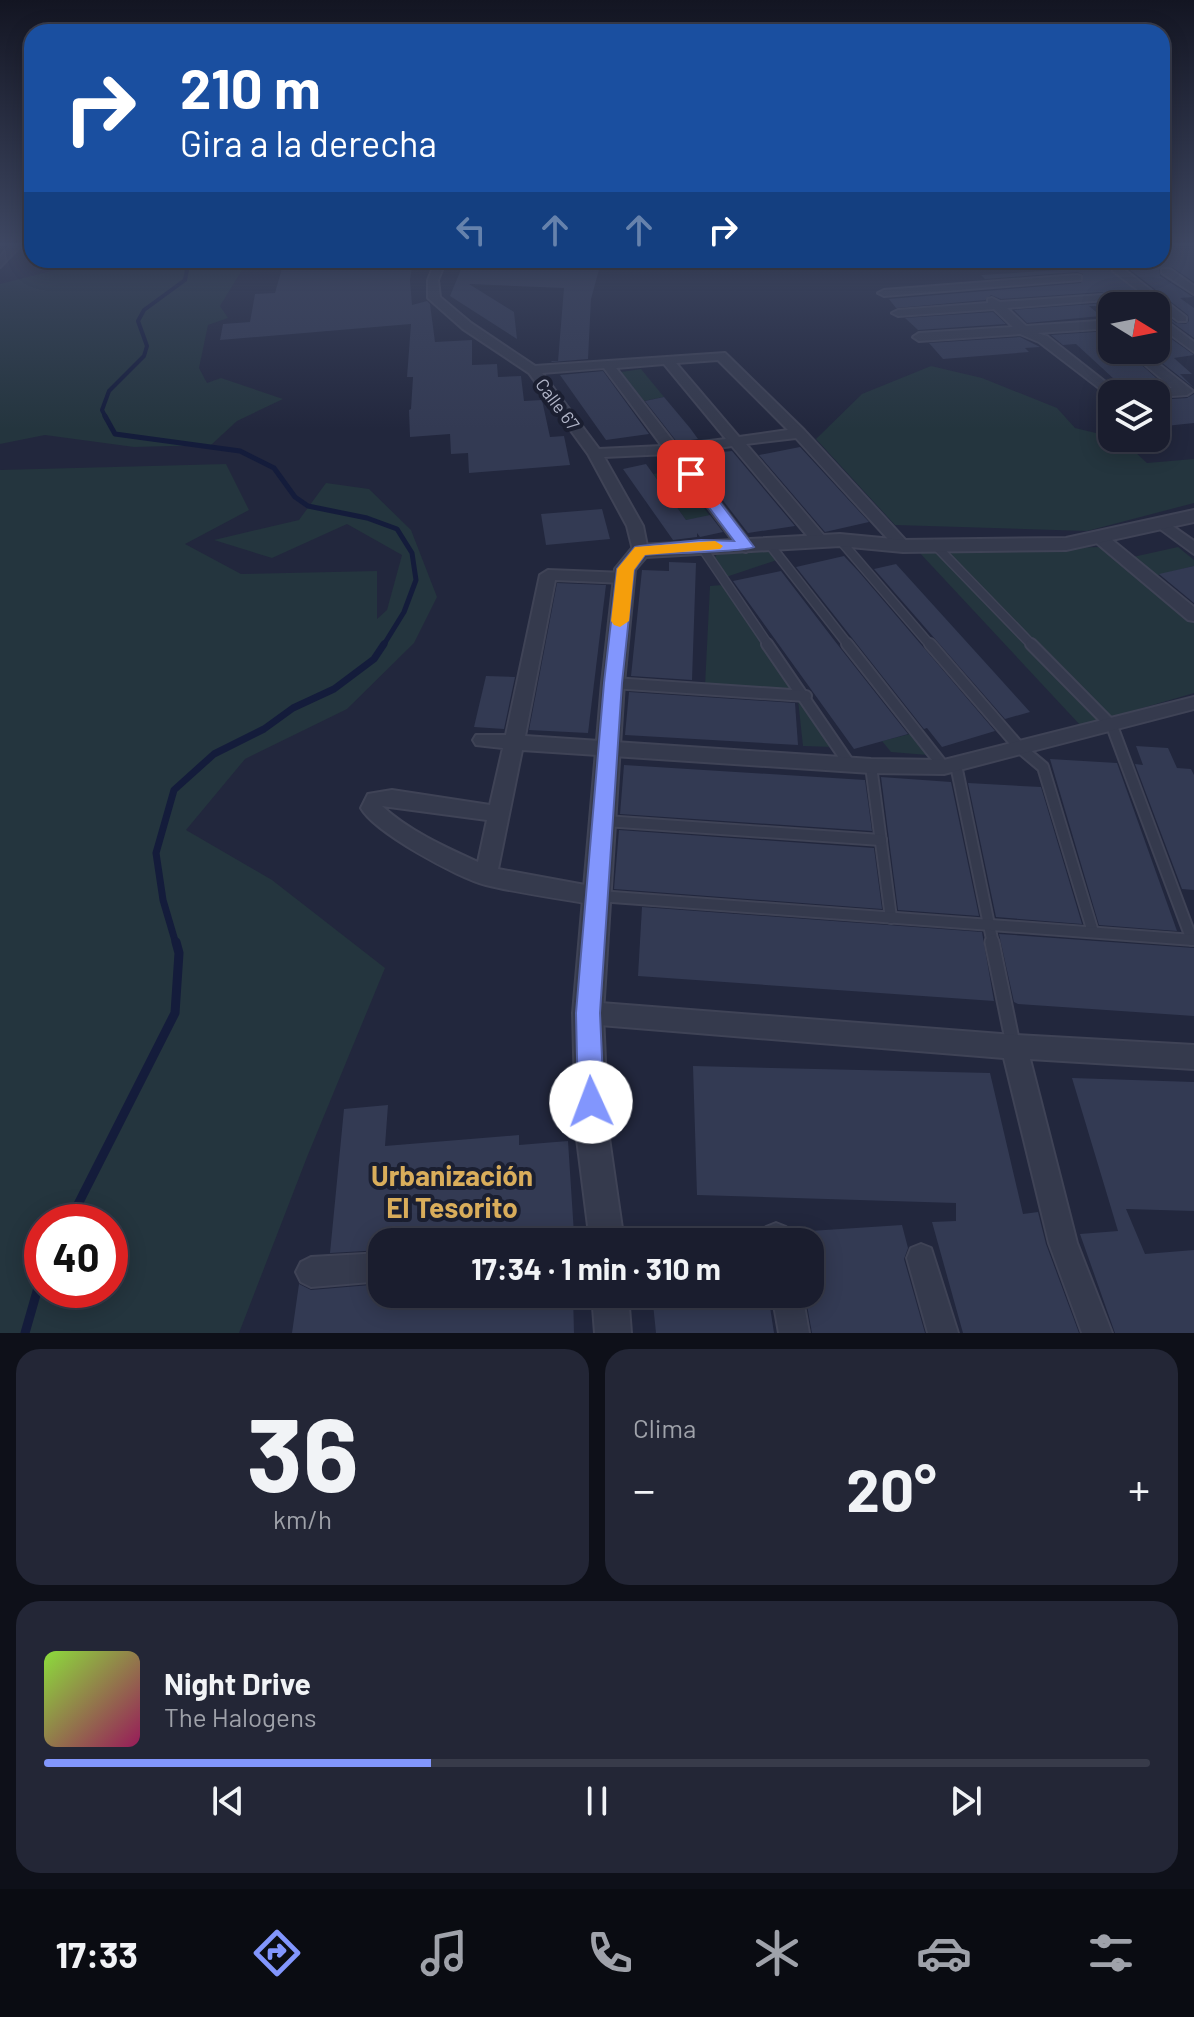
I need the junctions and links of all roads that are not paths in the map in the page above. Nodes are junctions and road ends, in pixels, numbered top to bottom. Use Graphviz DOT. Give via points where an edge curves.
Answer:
graph roads {
  1 [pos="442,305"];
  2 [pos="1007,305"];
  3 [pos="1169,305"];
  4 [pos="997,306"];
  5 [pos="898,313"];
  6 [pos="1188,318"];
  7 [pos="1098,328"];
  8 [pos="1170,330"];
  9 [pos="1025,332"];
  10 [pos="919,337"];
  11 [pos="1194,348"];
  12 [pos="666,359"];
  13 [pos="606,363"];
  14 [pos="1152,364"];
  15 [pos="533,370"];
  16 [pos="1098,383"];
  17 [pos="1188,391"];
  18 [pos="799,433"];
  19 [pos="737,441"];
  20 [pos="673,450"];
  21 [pos="595,453"];
  22 [pos="1194,516"];
  23 [pos="1161,523"];
  24 [pos="1099,537"];
  25 [pos="830,541"];
  26 [pos="934,544"];
  27 [pos="701,545"];
  28 [pos="770,545"];
  29 [pos="903,546"];
  30 [pos="746,547"];
  31 [pos="1194,549"];
  32 [pos="640,551"];
  33 [pos="625,578"];
  34 [pos="1194,616"];
  35 [pos="613,683"];
  36 [pos="806,696"];
  37 [pos="1194,703"];
  38 [pos="1112,726"];
  39 [pos="483,740"];
  40 [pos="514,742"];
  41 [pos="1019,747"];
  42 [pos="609,750"];
  43 [pos="850,765"];
  44 [pos="871,766"];
  45 [pos="950,766"];
  46 [pos="500,814"];
  47 [pos="605,821"];
  48 [pos="881,840"];
  49 [pos="486,876"];
  50 [pos="596,896"];
  51 [pos="891,918"];
  52 [pos="990,924"];
  53 [pos="1093,932"];
  54 [pos="1193,940"];
  55 [pos="588,1013"];
  56 [pos="1014,1047"];
  57 [pos="1194,1057"];
  58 [pos="605,1228"];
  59 [pos="921,1258"];
  60 [pos="368,1268"];
  61 [pos="311,1272"];
  62 [pos="611,1308"];
  63 [pos="790,1308"];
  64 [pos="613,1333"];
  65 [pos="794,1333"];
  66 [pos="943,1333"];
  67 [pos="1097,1333"];
  1 -- 15 [label="street, Calle 67"];
  2 -- 4 [label="street"];
  3 -- 6 [label="street"];
  4 -- 5 [label="street"];
  4 -- 9 [label="street"];
  7 -- 9 [label="street"];
  8 -- 11 [label="street"];
  9 -- 10 [label="street"];
  9 -- 16 [label="street" via="1043,339"];
  12 -- 13 [label="street"];
  12 -- 18 [label="street" via="721,356"];
  12 -- 19 [label="street"];
  13 -- 15 [label="street"];
  13 -- 20 [label="street"];
  14 -- 17 [label="street"];
  15 -- 21 [label="street, Calle 67"];
  18 -- 19 [label="street"];
  18 -- 29 [label="street"];
  19 -- 20 [label="street"];
  19 -- 25 [label="street"];
  20 -- 21 [label="street"];
  20 -- 30 [label="street"];
  21 -- 32 [label="street, Calle 67" via="635,526"];
  22 -- 23 [label="street"];
  23 -- 24 [label="street"];
  23 -- 31 [label="street"];
  24 -- 26 [label="street" via="1066,544"];
  24 -- 34 [label="street"];
  25 -- 28 [label="street"];
  25 -- 29 [label="street"];
  25 -- 41 [label="lane"];
  26 -- 29 [label="street"];
  26 -- 38 [label="lane"];
  27 -- 30 [label="street"];
  27 -- 32 [label="street"];
  27 -- 36 [label="lane"];
  28 -- 30 [label="street"];
  28 -- 45 [label="lane"];
  32 -- 33 [label="street" via="625,569"];
  33 -- 35 [label="street"];
  33 -- 40 [label="street" via="548,575"];
  35 -- 36 [label="lane"];
  35 -- 42 [label="street"];
  36 -- 43 [label="lane"];
  37 -- 38 [label="street"];
  38 -- 41 [label="street"];
  38 -- 54 [label="lane"];
  39 -- 40 [label="street"];
  40 -- 42 [label="street"];
  40 -- 46 [label="street"];
  41 -- 45 [label="street"];
  41 -- 53 [label="lane" via="1043,767"];
  42 -- 43 [label="street"];
  42 -- 47 [label="street"];
  43 -- 44 [label="street"];
  44 -- 45 [label="street"];
  44 -- 48 [label="lane"];
  45 -- 52 [label="lane"];
  46 -- 49 [label="street"];
  46 -- 49 [label="street" via="392,798 372,802 371,808 387,823"];
  47 -- 48 [label="lane"];
  47 -- 50 [label="street"];
  48 -- 51 [label="lane"];
  49 -- 50 [label="street"];
  50 -- 51 [label="lane"];
  50 -- 55 [label="street"];
  51 -- 52 [label="lane"];
  52 -- 53 [label="lane"];
  52 -- 56 [label="lane"];
  53 -- 54 [label="lane"];
  55 -- 56 [label="street"];
  55 -- 58 [label="street" via="592,1131"];
  56 -- 57 [label="street"];
  56 -- 67 [label="street" via="1063,1243"];
  59 -- 66 [label="street"];
  60 -- 61 [label="street"];
  62 -- 64 [label="street"];
  63 -- 65 [label="street"];
}
